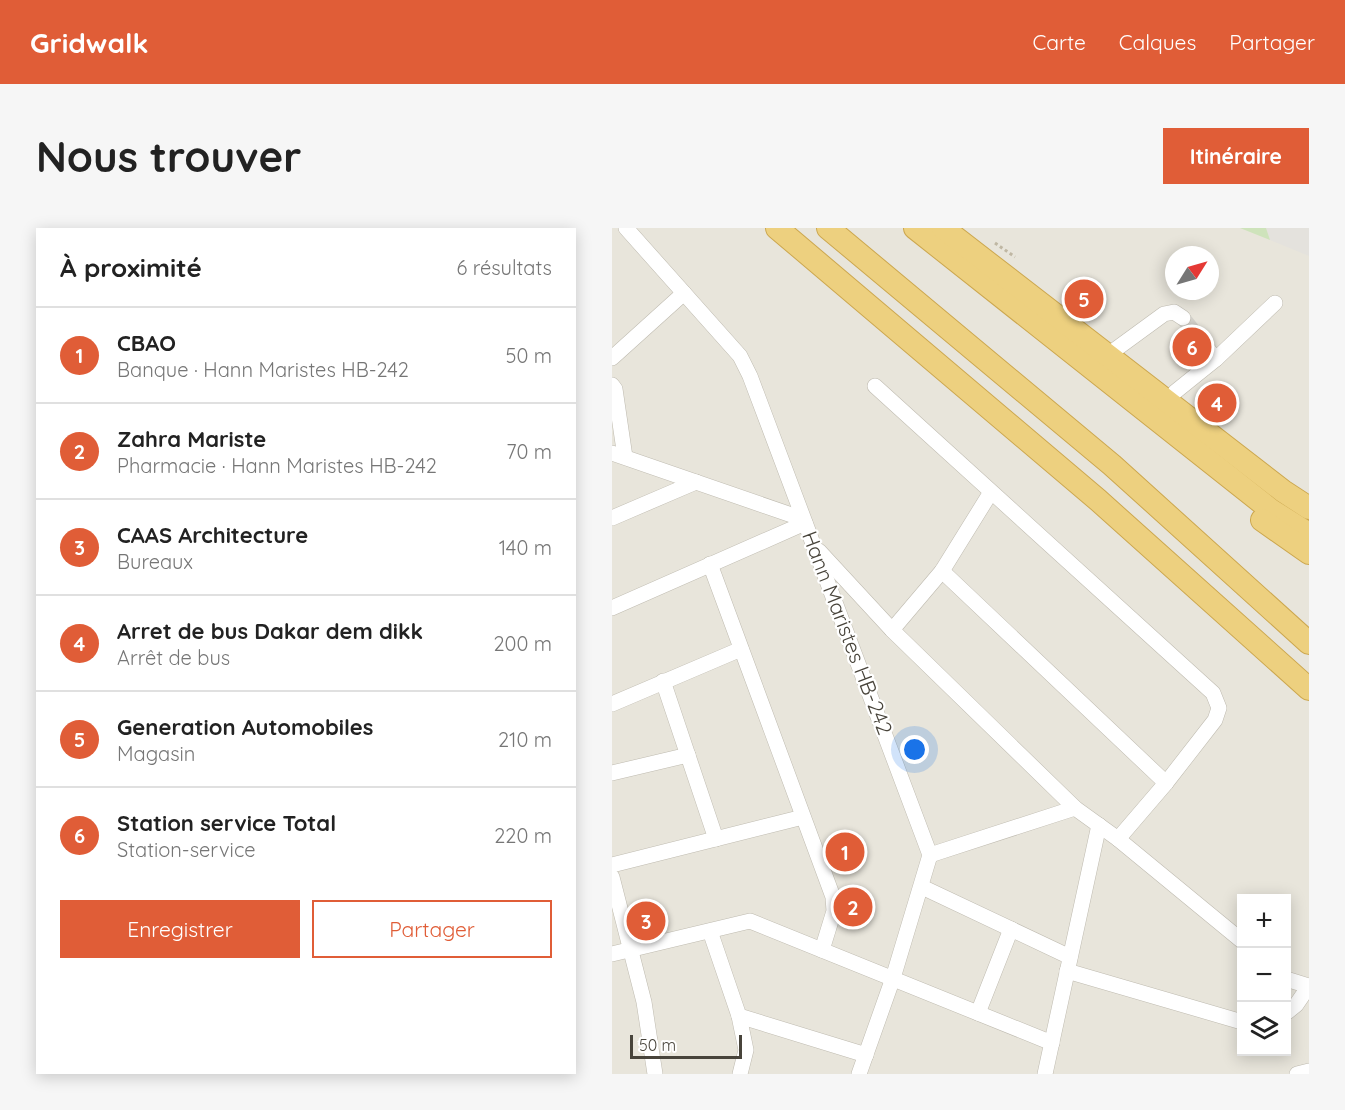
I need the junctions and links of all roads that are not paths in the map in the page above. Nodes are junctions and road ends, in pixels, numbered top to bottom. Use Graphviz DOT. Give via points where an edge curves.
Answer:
graph roads {
  1 [pos="626,228"];
  2 [pos="777,228"];
  3 [pos="828,228"];
  4 [pos="915,228"];
  5 [pos="944,228"];
  6 [pos="987,285"];
  7 [pos="684,293"];
  8 [pos="1275,303"];
  9 [pos="1183,318"];
  10 [pos="1102,348"];
  11 [pos="612,358"];
  12 [pos="612,385"];
  13 [pos="875,386"];
  14 [pos="1175,392"];
  15 [pos="618,455"];
  16 [pos="696,482"];
  17 [pos="1309,490"];
  18 [pos="991,492"];
  19 [pos="1277,500"];
  20 [pos="1309,508"];
  21 [pos="612,518"];
  22 [pos="804,521"];
  23 [pos="1309,534"];
  24 [pos="813,544"];
  25 [pos="1309,553"];
  26 [pos="711,564"];
  27 [pos="942,571"];
  28 [pos="612,608"];
  29 [pos="892,630"];
  30 [pos="1309,643"];
  31 [pos="741,649"];
  32 [pos="663,681"];
  33 [pos="1309,689"];
  34 [pos="612,704"];
  35 [pos="688,755"];
  36 [pos="612,773"];
  37 [pos="1166,783"];
  38 [pos="1075,808"];
  39 [pos="802,817"];
  40 [pos="1099,825"];
  41 [pos="716,839"];
  42 [pos="1118,839"];
  43 [pos="930,855"];
  44 [pos="612,865"];
  45 [pos="612,877"];
  46 [pos="922,887"];
  47 [pos="1011,929"];
  48 [pos="710,930"];
  49 [pos="1237,937"];
  50 [pos="631,950"];
  51 [pos="822,950"];
  52 [pos="612,954"];
  53 [pos="1069,964"];
  54 [pos="893,978"];
  55 [pos="1291,980"];
  56 [pos="1309,986"];
  57 [pos="1291,1009"];
  58 [pos="978,1013"];
  59 [pos="739,1016"];
  60 [pos="1237,1020"];
  61 [pos="1052,1043"];
  62 [pos="866,1055"];
  63 [pos="1309,1071"];
  64 [pos="1048,1073"];
  65 [pos="655,1074"];
  66 [pos="740,1074"];
  67 [pos="860,1074"];
  68 [pos="1297,1074"];
  1 -- 7 [label="street, Hann Maristes HB-242"];
  2 -- 33 [label="highway" via="1098,500"];
  3 -- 30 [label="highway" via="1112,465"];
  4 -- 6 [label="highway"];
  5 -- 10 [label="highway"];
  6 -- 19 [label="highway"];
  6 -- 25 [label="highway" via="1217,487"];
  7 -- 11 [label="street"];
  7 -- 22 [label="street, Hann Maristes HB-242" via="740,356"];
  8 -- 14 [label="street" via="1211,353"];
  9 -- 10 [label="street" via="1174,312 1164,314"];
  10 -- 14 [label="highway"];
  10 -- 19 [label="highway"];
  12 -- 15 [label="street"];
  13 -- 18 [label="street"];
  14 -- 17 [label="highway" via="1270,467"];
  15 -- 16 [label="street"];
  16 -- 21 [label="street"];
  16 -- 22 [label="street"];
  18 -- 27 [label="street"];
  18 -- 37 [label="street" via="1213,693 1219,708 1215,720"];
  19 -- 20 [label="highway"];
  19 -- 23 [label="highway"];
  22 -- 24 [label="street, Hann Maristes HB-242"];
  22 -- 26 [label="street"];
  24 -- 29 [label="street"];
  24 -- 43 [label="street, Hann Maristes HB-242"];
  26 -- 28 [label="street"];
  26 -- 31 [label="street"];
  27 -- 29 [label="street"];
  27 -- 37 [label="street"];
  29 -- 38 [label="street"];
  31 -- 32 [label="street"];
  31 -- 39 [label="street"];
  32 -- 34 [label="street"];
  32 -- 35 [label="street"];
  35 -- 36 [label="street"];
  35 -- 41 [label="street"];
  37 -- 42 [label="street"];
  38 -- 40 [label="street"];
  38 -- 43 [label="street"];
  39 -- 41 [label="street"];
  39 -- 51 [label="street" via="834,903"];
  40 -- 42 [label="street"];
  40 -- 53 [label="street"];
  41 -- 44 [label="street"];
  42 -- 49 [label="street"];
  43 -- 46 [label="street"];
  45 -- 50 [label="street"];
  46 -- 47 [label="street"];
  46 -- 54 [label="street"];
  47 -- 53 [label="street"];
  47 -- 58 [label="street"];
  48 -- 50 [label="street"];
  48 -- 51 [label="street" via="750,921"];
  48 -- 59 [label="street"];
  50 -- 52 [label="street"];
  50 -- 65 [label="street"];
  51 -- 54 [label="street"];
  53 -- 60 [label="street"];
  53 -- 61 [label="street"];
  54 -- 58 [label="street"];
  54 -- 62 [label="street"];
  55 -- 56 [label="street"];
  56 -- 57 [label="street"];
  58 -- 61 [label="street"];
  59 -- 62 [label="street"];
  59 -- 66 [label="street" via="746,1050"];
  61 -- 64 [label="street"];
  62 -- 67 [label="street"];
  63 -- 68 [label="street"];
}
